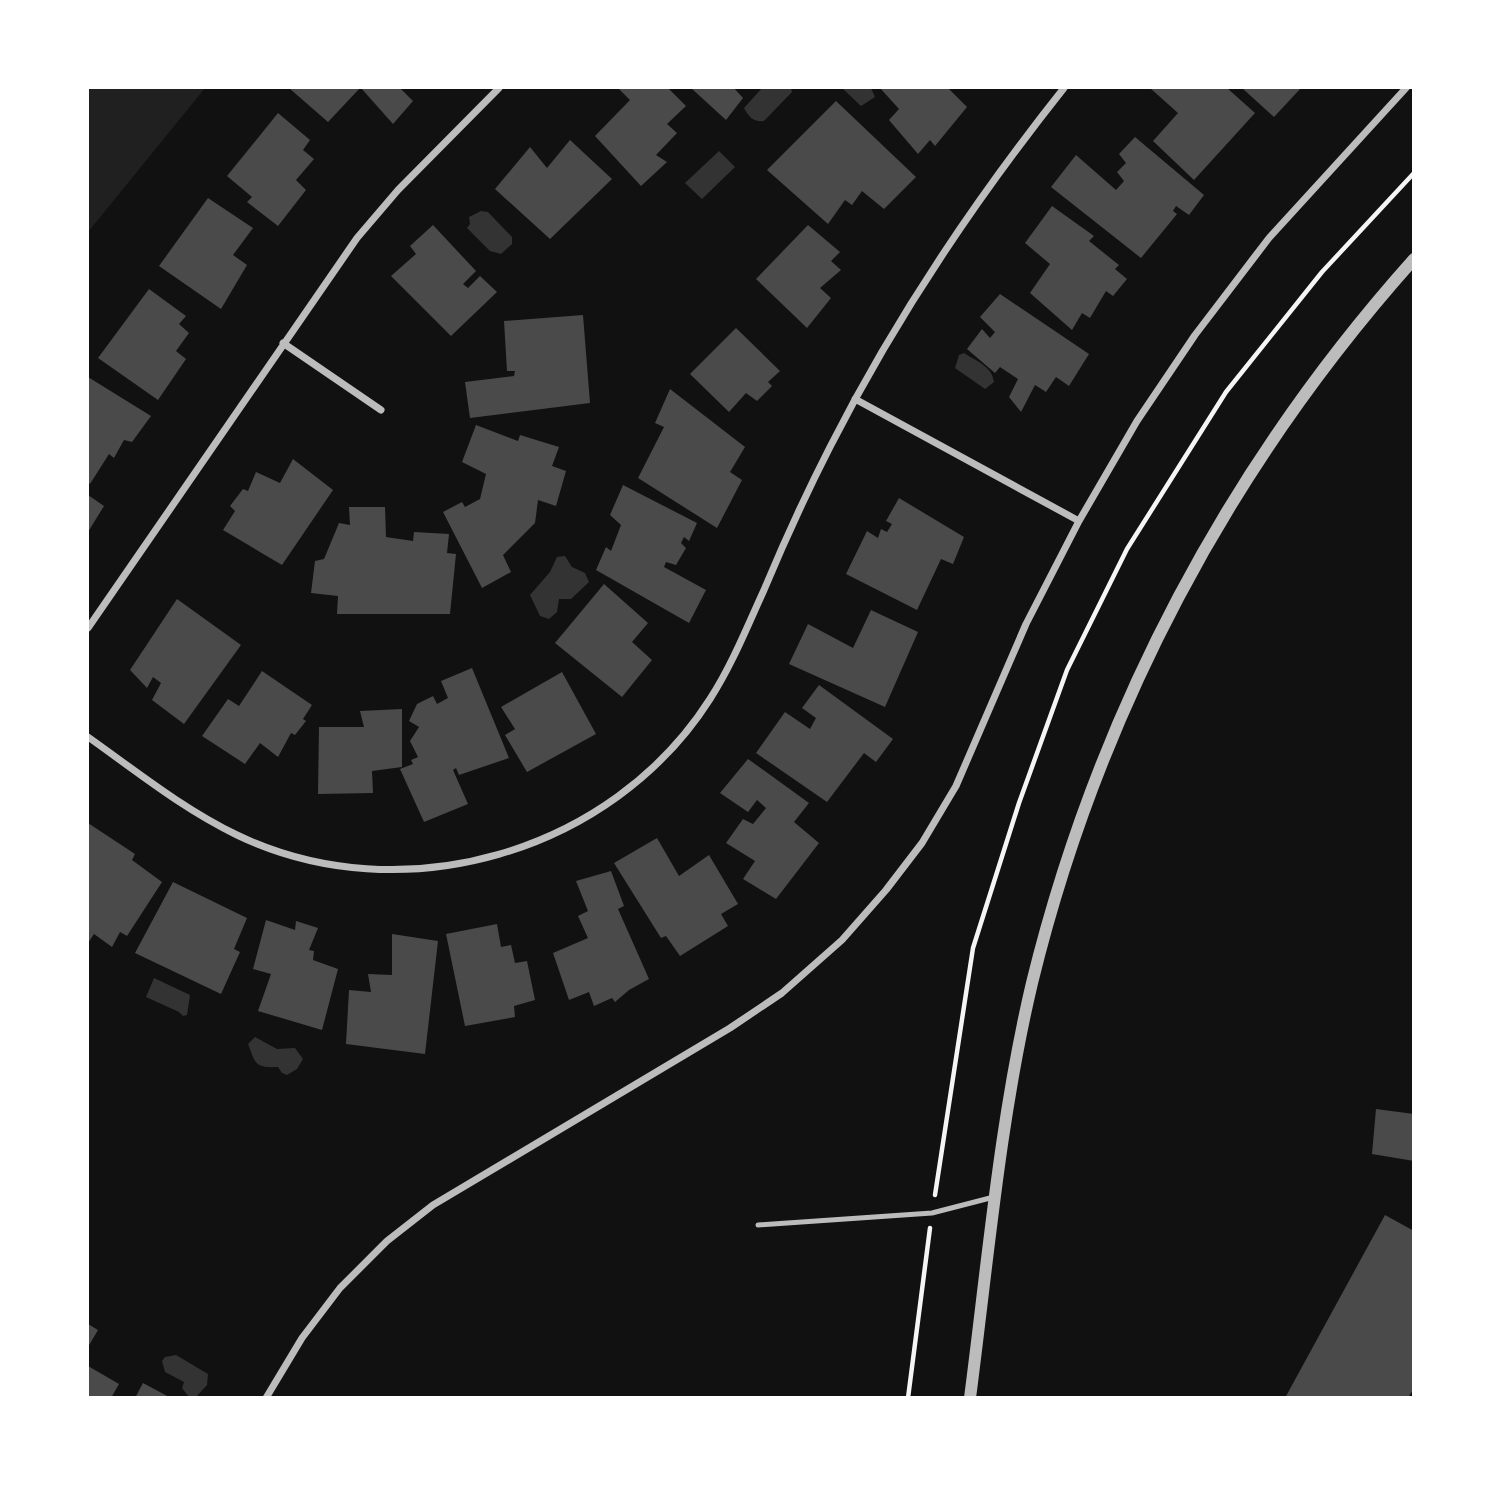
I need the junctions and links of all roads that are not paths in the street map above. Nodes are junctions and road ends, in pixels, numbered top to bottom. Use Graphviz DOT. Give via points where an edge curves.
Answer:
graph roads {
  1 [pos="499,88"];
  2 [pos="1064,88"];
  3 [pos="1406,88"];
  4 [pos="1413,259"];
  5 [pos="283,343"];
  6 [pos="855,399"];
  7 [pos="381,410"];
  8 [pos="1079,520"];
  9 [pos="88,628"];
  10 [pos="88,737"];
  11 [pos="997,1196"];
  12 [pos="758,1225"];
  13 [pos="266,1398"];
  14 [pos="970,1398"];
  1 -- 5 [label="street" via="357,238"];
  2 -- 6 [label="street" via="959,227"];
  3 -- 8 [label="street" via="1269,238 1203,324 1137,421"];
  4 -- 11 [label="street" via="1338,348 1271,440 1210,536 1144,662 1095,779 1035,972 1010,1096"];
  5 -- 7 [label="street"];
  5 -- 9 [label="street"];
  6 -- 8 [label="street"];
  6 -- 10 [label="street" via="709,701 649,771 604,808 556,835 468,864 418,870 323,863 239,836 191,811"];
  8 -- 13 [label="street" via="1026,624 956,786 922,843 842,940 782,993 730,1028 433,1205 387,1241 332,1298"];
  11 -- 12 [label="lane" via="932,1213"];
  11 -- 14 [label="street"];
}
